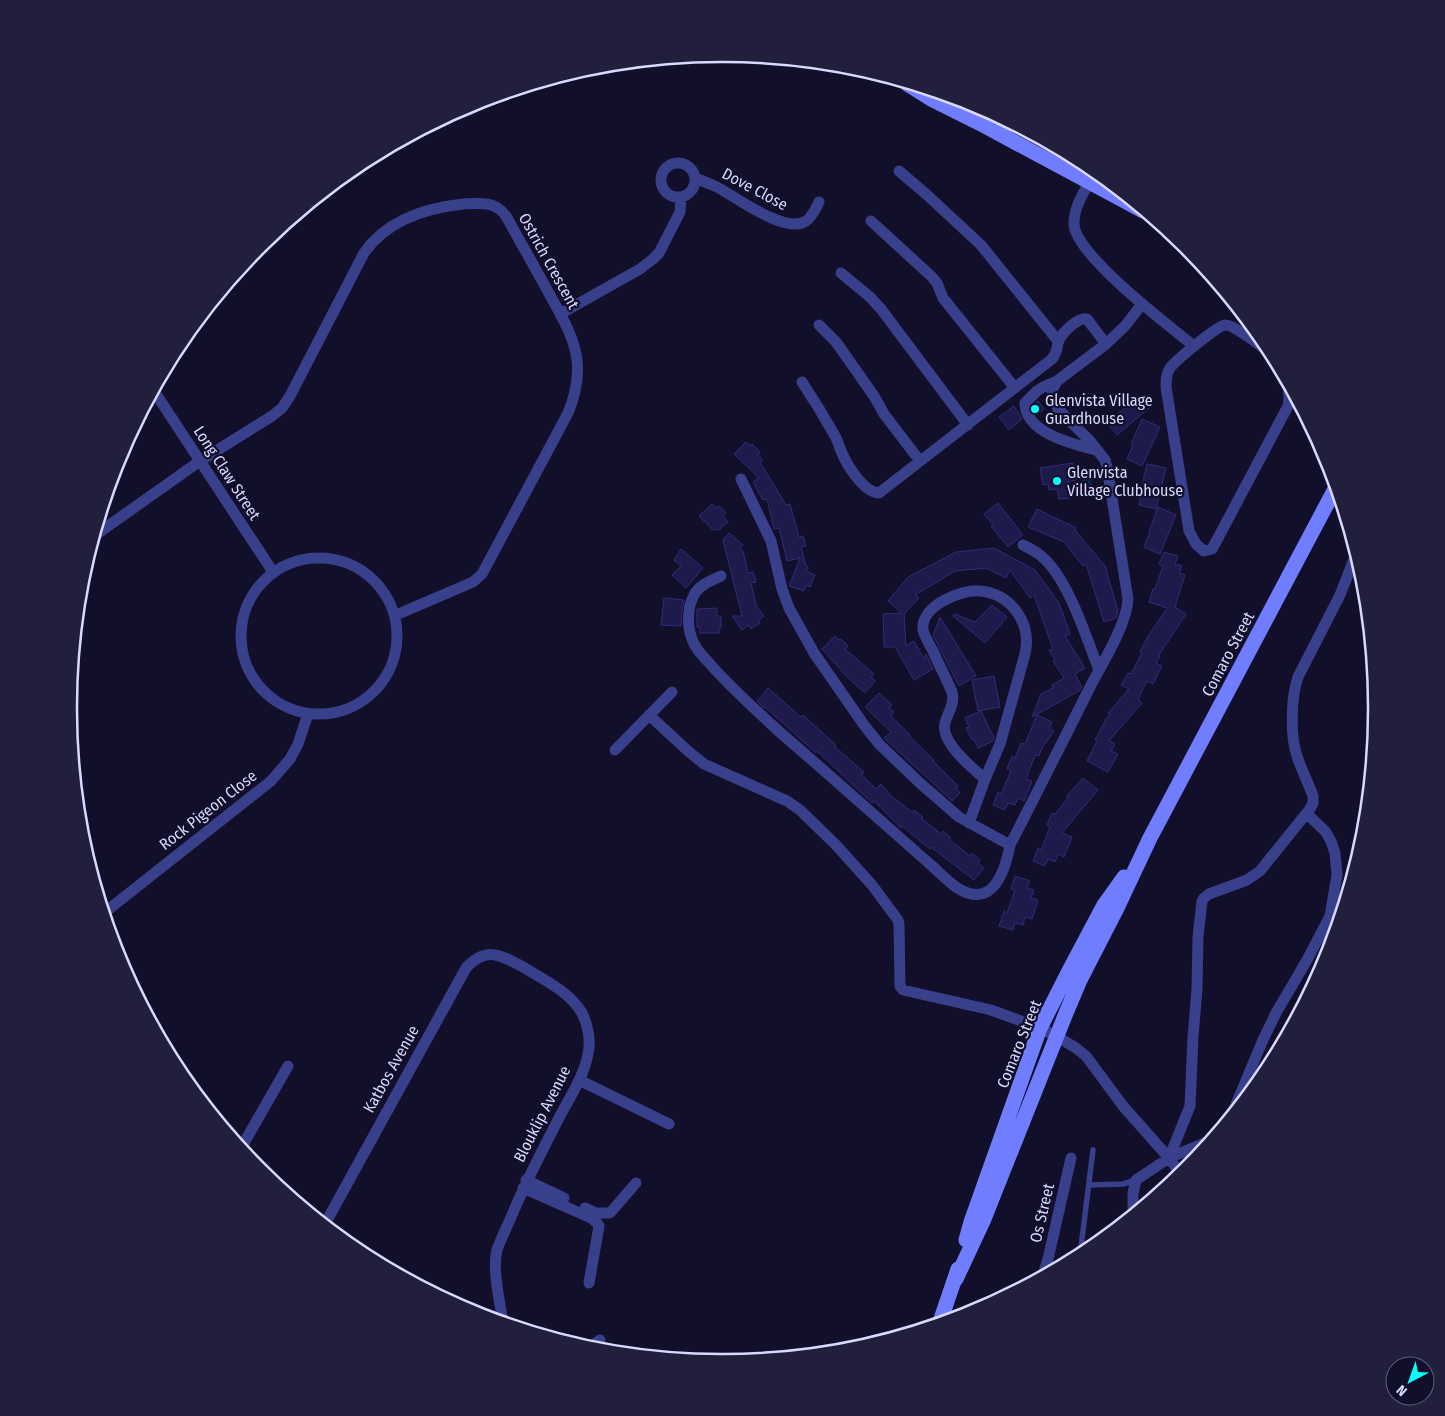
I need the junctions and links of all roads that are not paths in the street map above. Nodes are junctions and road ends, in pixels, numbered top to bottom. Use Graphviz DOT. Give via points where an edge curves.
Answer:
graph roads {
  1 [pos="925,96"];
  2 [pos="899,171"];
  3 [pos="1088,176"];
  4 [pos="695,178"];
  5 [pos="1092,178"];
  6 [pos="681,197"];
  7 [pos="819,202"];
  8 [pos="870,221"];
  9 [pos="841,273"];
  10 [pos="1142,304"];
  11 [pos="560,314"];
  12 [pos="819,325"];
  13 [pos="1253,340"];
  14 [pos="1058,341"];
  15 [pos="1106,344"];
  16 [pos="1194,346"];
  17 [pos="1057,381"];
  18 [pos="802,382"];
  19 [pos="1015,388"];
  20 [pos="157,396"];
  21 [pos="1289,399"];
  22 [pos="968,425"];
  23 [pos="1096,450"];
  24 [pos="200,461"];
  25 [pos="920,461"];
  26 [pos="740,479"];
  27 [pos="1332,495"];
  28 [pos="102,530"];
  29 [pos="1023,545"];
  30 [pos="1352,565"];
  31 [pos="273,572"];
  32 [pos="721,576"];
  33 [pos="396,615"];
  34 [pos="1099,670"];
  35 [pos="672,692"];
  36 [pos="308,714"];
  37 [pos="649,715"];
  38 [pos="615,750"];
  39 [pos="985,780"];
  40 [pos="1307,814"];
  41 [pos="969,823"];
  42 [pos="1150,838"];
  43 [pos="1010,845"];
  44 [pos="109,909"];
  45 [pos="504,956"];
  46 [pos="1040,1028"];
  47 [pos="1056,1036"];
  48 [pos="288,1066"];
  49 [pos="579,1080"];
  50 [pos="1241,1093"];
  51 [pos="669,1124"];
  52 [pos="245,1142"];
  53 [pos="1196,1147"];
  54 [pos="1092,1150"];
  55 [pos="1071,1158"];
  56 [pos="1169,1158"];
  57 [pos="1176,1167"];
  58 [pos="1136,1180"];
  59 [pos="636,1183"];
  60 [pos="524,1184"];
  61 [pos="1088,1185"];
  62 [pos="1133,1205"];
  63 [pos="328,1218"];
  64 [pos="1081,1245"];
  65 [pos="1046,1267"];
  66 [pos="956,1279"];
  67 [pos="589,1283"];
  68 [pos="501,1314"];
  69 [pos="943,1314"];
  1 -- 3 [label="street"];
  2 -- 14 [label="street" via="981,245"];
  4 -- 6 [label="street, Dove Close" via="692,190"];
  4 -- 6 [label="street, Dove Close" via="690,167 682,163 666,168 661,180 663,188 673,196"];
  4 -- 7 [label="street, Dove Close" via="786,224 806,221"];
  5 -- 10 [label="street" via="1075,215 1076,233 1093,257"];
  6 -- 11 [label="street, Dove Close" via="680,212 653,259"];
  8 -- 19 [label="street" via="932,276 943,298"];
  9 -- 22 [label="street" via="881,309"];
  10 -- 15 [label="street"];
  10 -- 16 [label="street"];
  11 -- 24 [label="street, Ostrich Crescent" via="499,208 472,203 421,212 378,237 367,249 282,408"];
  11 -- 33 [label="street, Ostrich Crescent" via="577,360 574,399 485,569 473,582"];
  12 -- 25 [label="street" via="836,342"];
  13 -- 16 [label="street" via="1225,325"];
  14 -- 15 [label="street" via="1084,318"];
  14 -- 19 [label="street" via="1052,359"];
  15 -- 17 [label="street"];
  16 -- 21 [label="street" via="1170,368 1166,387 1190,531 1196,544 1204,551 1212,549 1288,406"];
  17 -- 23 [label="street" via="1052,390 1055,403"];
  17 -- 23 [label="street" via="1042,387 1027,400 1028,415 1046,433"];
  18 -- 25 [label="street" via="851,470 871,491 882,492"];
  19 -- 22 [label="street"];
  20 -- 24 [label="street, Long Claw Street"];
  22 -- 25 [label="street"];
  23 -- 34 [label="street" via="1105,460 1109,474 1128,599 1124,618"];
  24 -- 28 [label="street, Ostrich Crescent"];
  24 -- 31 [label="street, Long Claw Street"];
  26 -- 41 [label="street" via="771,541 786,600 814,653 876,741"];
  27 -- 42 [label="street, Comaro Street"];
  29 -- 34 [label="street" via="1041,556 1060,580 1073,602"];
  30 -- 40 [label="street" via="1298,677 1295,691 1292,715 1295,749 1313,798"];
  31 -- 33 [label="street" via="296,560 321,557 346,561 368,574 380,586"];
  31 -- 36 [label="street" via="258,586 247,604 241,624 244,658 256,682 270,697 288,708"];
  32 -- 43 [label="street" via="694,594 688,618 690,632 698,650 756,711 958,888 978,894 991,889 1002,872"];
  33 -- 36 [label="street" via="399,641 393,667 379,689 358,705 334,714"];
  34 -- 43 [label="street"];
  35 -- 37 [label="street"];
  36 -- 44 [label="street, Rock Pigeon Close" via="290,759 271,781"];
  37 -- 38 [label="street"];
  37 -- 46 [label="street" via="704,764 793,804 836,845 898,920 900,986 903,990 991,1010"];
  39 -- 39 [label="street" via="1000,744 1027,640 1023,622 1012,605 979,590 958,594 930,610 923,629 952,692 944,729 946,736 964,761"];
  39 -- 41 [label="street"];
  40 -- 50 [label="street" via="1325,831 1335,853 1337,875 1330,916 1276,1013"];
  40 -- 56 [label="street" via="1260,871 1203,899 1198,936 1190,1106"];
  41 -- 43 [label="street"];
  42 -- 46 [label="street, Comaro Street" via="1104,905"];
  42 -- 47 [label="street, Comaro Street"];
  45 -- 49 [label="street, Blouklip Avenue" via="560,990 581,1012 589,1043"];
  45 -- 63 [label="street, Katbos Avenue" via="482,956 466,968"];
  46 -- 47 [label="street"];
  46 -- 66 [label="street, Comaro Street" via="971,1222"];
  47 -- 56 [label="street" via="1086,1056 1123,1106"];
  47 -- 66 [label="street, Comaro Street" via="984,1220"];
  48 -- 52 [label="street"];
  49 -- 51 [label="street"];
  49 -- 60 [label="street, Blouklip Avenue"];
  53 -- 56 [label="street"];
  54 -- 61 [label="lane"];
  55 -- 65 [label="street, Os Street"];
  56 -- 57 [label="street"];
  56 -- 58 [label="street"];
  58 -- 61 [label="lane" via="1123,1184"];
  58 -- 62 [label="street"];
  59 -- 60 [label="street" via="610,1213 604,1214"];
  60 -- 67 [label="street" via="597,1223"];
  60 -- 68 [label="street, Blouklip Avenue" via="496,1256"];
  61 -- 64 [label="lane"];
  66 -- 69 [label="street, Comaro Street"];
}
